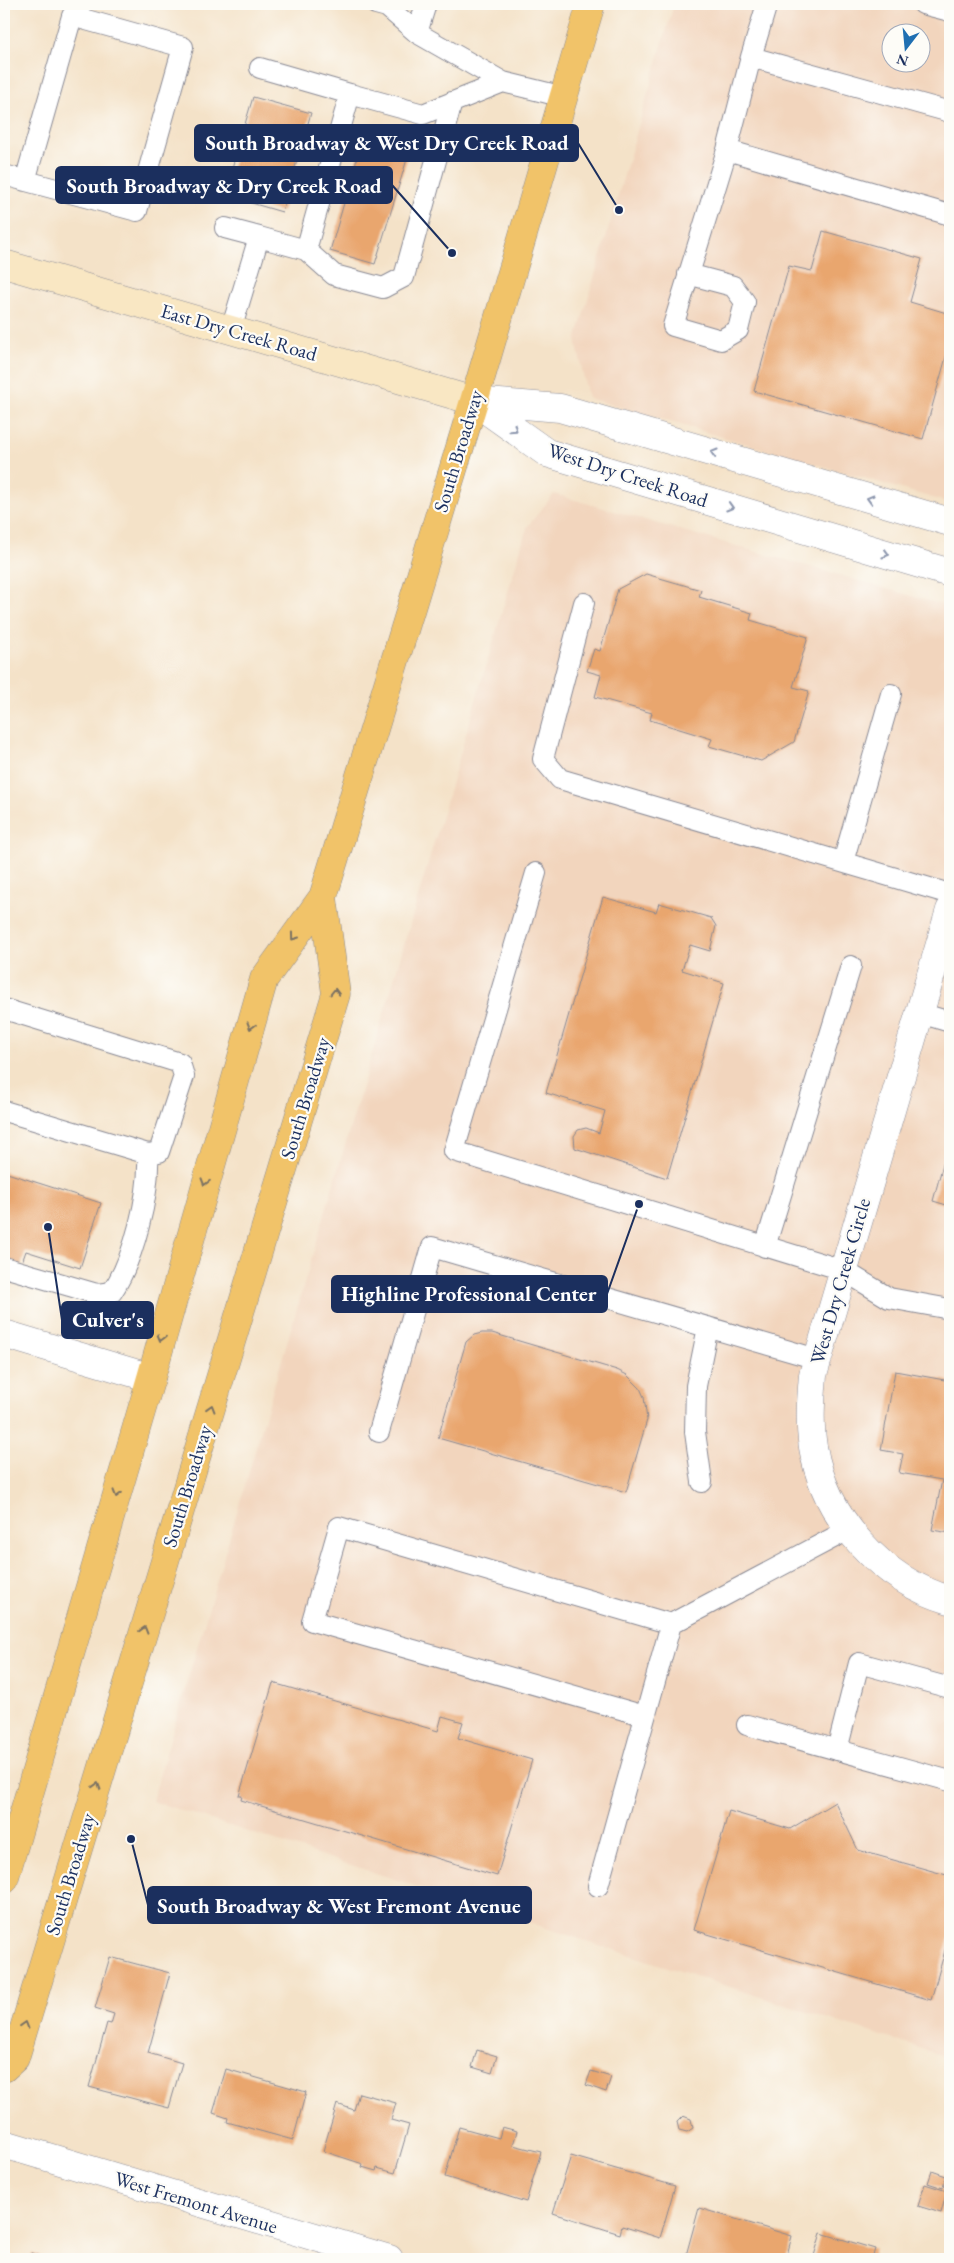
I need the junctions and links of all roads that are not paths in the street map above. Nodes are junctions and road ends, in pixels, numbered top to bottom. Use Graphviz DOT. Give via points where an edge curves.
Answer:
graph roads {
  1 [pos="376,4"];
  2 [pos="426,4"];
  3 [pos="591,4"];
  4 [pos="767,4"];
  5 [pos="923,4"];
  6 [pos="950,11"];
  7 [pos="417,33"];
  8 [pos="751,57"];
  9 [pos="260,68"];
  10 [pos="503,82"];
  11 [pos="350,94"];
  12 [pos="564,97"];
  13 [pos="452,102"];
  14 [pos="950,112"];
  15 [pos="727,150"];
  16 [pos="4,175"];
  17 [pos="25,181"];
  18 [pos="950,215"];
  19 [pos="225,228"];
  20 [pos="258,237"];
  21 [pos="306,250"];
  22 [pos="4,264"];
  23 [pos="688,274"];
  24 [pos="230,330"];
  25 [pos="474,400"];
  26 [pos="950,522"];
  27 [pos="950,573"];
  28 [pos="584,603"];
  29 [pos="891,694"];
  30 [pos="843,862"];
  31 [pos="536,873"];
  32 [pos="950,894"];
  33 [pos="323,897"];
  34 [pos="949,918"];
  35 [pos="850,966"];
  36 [pos="4,1009"];
  37 [pos="920,1013"];
  38 [pos="950,1022"];
  39 [pos="4,1111"];
  40 [pos="148,1154"];
  41 [pos="765,1247"];
  42 [pos="4,1267"];
  43 [pos="843,1270"];
  44 [pos="950,1309"];
  45 [pos="708,1327"];
  46 [pos="4,1334"];
  47 [pos="817,1359"];
  48 [pos="150,1378"];
  49 [pos="379,1432"];
  50 [pos="702,1482"];
  51 [pos="850,1529"];
  52 [pos="950,1600"];
  53 [pos="670,1624"];
  54 [pos="950,1688"];
  55 [pos="645,1716"];
  56 [pos="747,1725"];
  57 [pos="837,1750"];
  58 [pos="950,1781"];
  59 [pos="4,1880"];
  60 [pos="598,1886"];
  61 [pos="4,2068"];
  62 [pos="4,2144"];
  63 [pos="388,2259"];
  1 -- 7 [label="lane" via="387,7"];
  2 -- 7 [label="lane"];
  3 -- 12 [label="main road, South Broadway"];
  4 -- 8 [label="lane"];
  5 -- 6 [label="lane"];
  7 -- 10 [label="lane"];
  8 -- 14 [label="lane"];
  8 -- 15 [label="lane"];
  9 -- 11 [label="lane"];
  10 -- 12 [label="lane"];
  10 -- 13 [label="lane"];
  11 -- 13 [label="lane" via="423,114"];
  11 -- 21 [label="lane"];
  12 -- 25 [label="main road, South Broadway"];
  13 -- 21 [label="lane" via="404,277 383,288 334,274"];
  15 -- 18 [label="lane"];
  15 -- 23 [label="lane"];
  16 -- 17 [label="lane"];
  17 -- 17 [label="lane" via="136,211 183,47 72,16"];
  19 -- 20 [label="lane"];
  20 -- 21 [label="lane"];
  20 -- 24 [label="lane"];
  22 -- 24 [label="street, East Dry Creek Road"];
  24 -- 25 [label="street, East Dry Creek Road"];
  26 -- 25 [label="street, one-way" via="560,408"];
  25 -- 27 [label="street, West Dry Creek Road, one-way" via="547,452"];
  25 -- 33 [label="main road, South Broadway"];
  28 -- 30 [label="lane" via="543,759 560,779"];
  29 -- 30 [label="lane"];
  30 -- 32 [label="lane"];
  31 -- 41 [label="lane" via="454,1151"];
  33 -- 48 [label="main road, South Broadway, one-way" via="264,979"];
  61 -- 33 [label="main road, South Broadway, one-way" via="15,2058 336,994"];
  34 -- 37 [label="street, West Dry Creek Circle"];
  35 -- 41 [label="lane"];
  36 -- 40 [label="lane" via="180,1062 184,1076 159,1152"];
  37 -- 38 [label="lane"];
  37 -- 43 [label="street, West Dry Creek Circle"];
  39 -- 40 [label="lane"];
  40 -- 42 [label="lane" via="146,1198 123,1276 112,1292 97,1294"];
  41 -- 43 [label="lane"];
  43 -- 44 [label="lane" via="889,1298"];
  43 -- 47 [label="street, West Dry Creek Circle"];
  45 -- 47 [label="lane"];
  45 -- 49 [label="lane" via="432,1247"];
  45 -- 50 [label="lane" via="696,1386 695,1432"];
  46 -- 48 [label="street"];
  47 -- 51 [label="street, West Dry Creek Circle" via="809,1413 813,1447 821,1480"];
  48 -- 59 [label="main road, South Broadway, one-way"];
  51 -- 52 [label="street, West Dry Creek Circle" via="886,1568 909,1583"];
  51 -- 53 [label="lane"];
  53 -- 55 [label="lane"];
  53 -- 55 [label="lane" via="339,1526 312,1621"];
  54 -- 57 [label="lane" via="859,1663"];
  55 -- 60 [label="lane"];
  56 -- 57 [label="lane"];
  57 -- 58 [label="lane"];
  62 -- 63 [label="street, West Fremont Avenue"];
}
